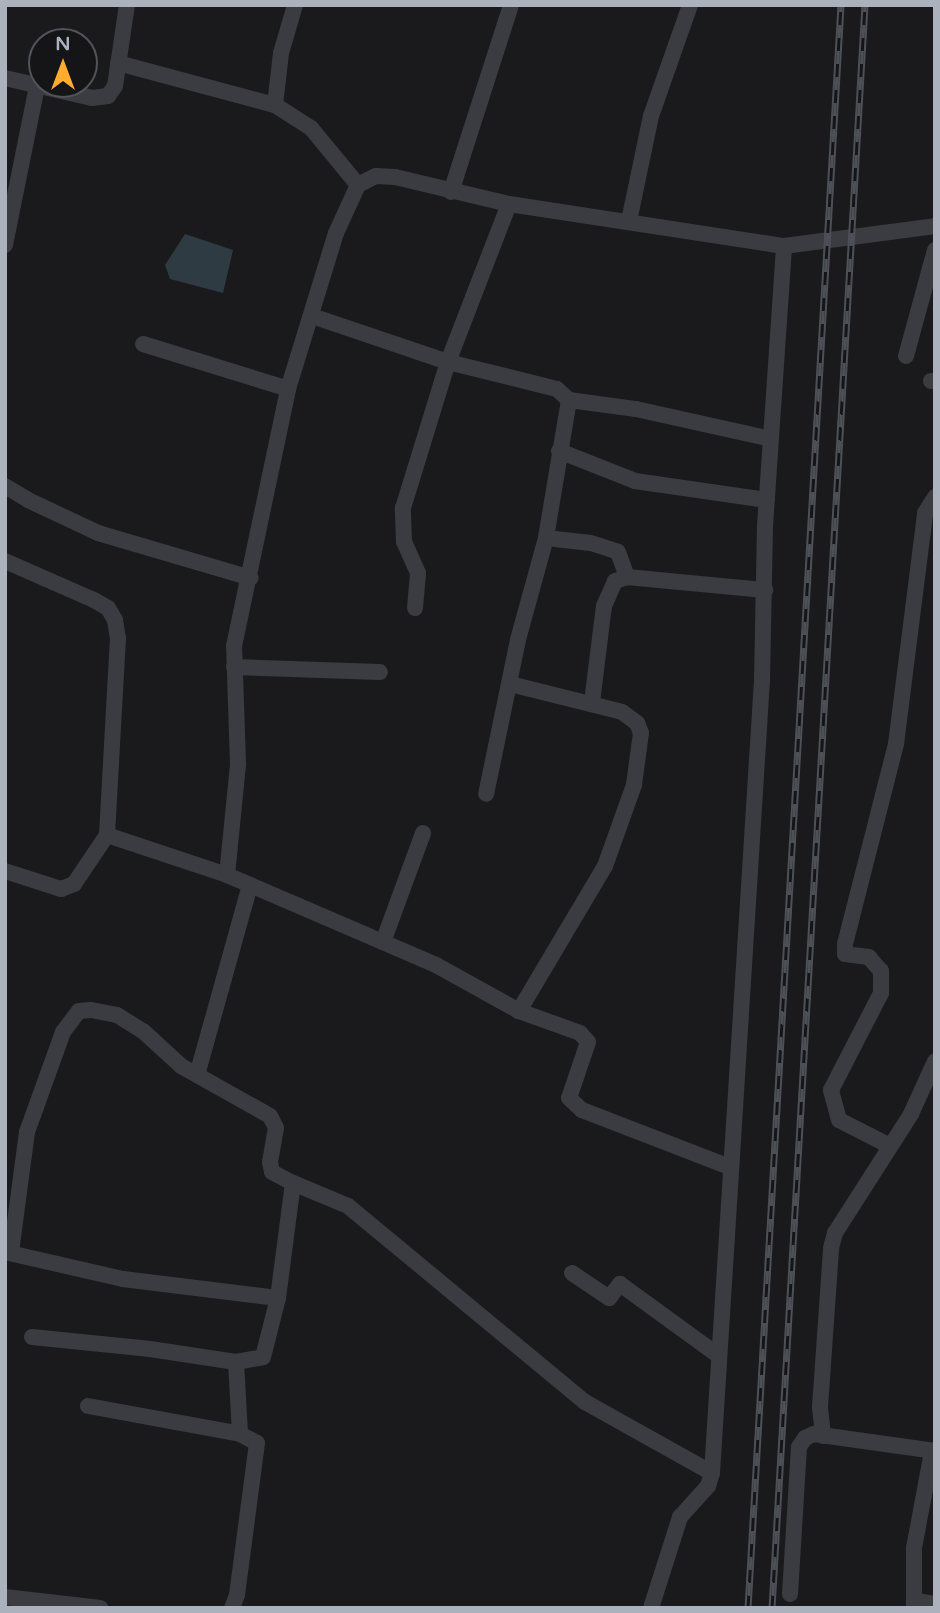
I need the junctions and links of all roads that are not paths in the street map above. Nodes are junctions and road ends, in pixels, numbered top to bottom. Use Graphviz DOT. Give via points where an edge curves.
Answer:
graph roads {
  1 [pos="127,5"];
  2 [pos="295,5"];
  3 [pos="511,5"];
  4 [pos="690,5"];
  5 [pos="118,63"];
  6 [pos="5,78"];
  7 [pos="28,84"];
  8 [pos="35,98"];
  9 [pos="98,98"];
  10 [pos="275,105"];
  11 [pos="358,185"];
  12 [pos="451,192"];
  13 [pos="509,204"];
  14 [pos="629,221"];
  15 [pos="935,226"];
  16 [pos="5,245"];
  17 [pos="784,246"];
  18 [pos="935,250"];
  19 [pos="312,316"];
  20 [pos="143,344"];
  21 [pos="906,356"];
  22 [pos="448,362"];
  23 [pos="288,389"];
  24 [pos="569,400"];
  25 [pos="771,439"];
  26 [pos="559,451"];
  27 [pos="5,486"];
  28 [pos="935,497"];
  29 [pos="767,500"];
  30 [pos="546,538"];
  31 [pos="5,561"];
  32 [pos="627,577"];
  33 [pos="251,578"];
  34 [pos="765,590"];
  35 [pos="415,608"];
  36 [pos="234,667"];
  37 [pos="380,672"];
  38 [pos="510,684"];
  39 [pos="592,702"];
  40 [pos="486,794"];
  41 [pos="423,832"];
  42 [pos="107,835"];
  43 [pos="5,870"];
  44 [pos="227,875"];
  45 [pos="250,885"];
  46 [pos="383,942"];
  47 [pos="519,1011"];
  48 [pos="935,1061"];
  49 [pos="197,1075"];
  50 [pos="890,1146"];
  51 [pos="730,1167"];
  52 [pos="293,1183"];
  53 [pos="8,1252"];
  54 [pos="572,1273"];
  55 [pos="278,1298"];
  56 [pos="32,1337"];
  57 [pos="719,1356"];
  58 [pos="236,1362"];
  59 [pos="88,1406"];
  60 [pos="240,1434"];
  61 [pos="823,1436"];
  62 [pos="933,1451"];
  63 [pos="712,1473"];
  64 [pos="790,1594"];
  65 [pos="5,1597"];
  66 [pos="914,1604"];
  67 [pos="935,1604"];
  68 [pos="100,1608"];
  69 [pos="232,1608"];
  70 [pos="650,1608"];
  1 -- 5 [label="street"];
  2 -- 10 [label="street" via="281,53"];
  3 -- 12 [label="street"];
  4 -- 14 [label="street" via="652,117"];
  5 -- 9 [label="street" via="115,86 108,96"];
  5 -- 10 [label="street"];
  6 -- 7 [label="street"];
  8 -- 16 [label="street"];
  10 -- 11 [label="street" via="311,128"];
  11 -- 12 [label="street" via="384,176"];
  11 -- 19 [label="street" via="336,233"];
  12 -- 13 [label="street"];
  13 -- 14 [label="street"];
  13 -- 22 [label="street"];
  14 -- 17 [label="street"];
  15 -- 17 [label="street"];
  17 -- 25 [label="street"];
  18 -- 21 [label="street"];
  19 -- 22 [label="street"];
  19 -- 23 [label="street"];
  20 -- 23 [label="street"];
  22 -- 24 [label="street" via="557,389"];
  22 -- 35 [label="street" via="403,508 404,542 418,573"];
  23 -- 33 [label="street"];
  24 -- 25 [label="street" via="636,409"];
  24 -- 26 [label="street"];
  25 -- 29 [label="street"];
  26 -- 29 [label="street" via="635,481"];
  26 -- 30 [label="street"];
  27 -- 33 [label="street" via="99,533"];
  28 -- 50 [label="street" via="925,513 896,744 845,944 845,954 869,957 881,971 881,993 831,1090 839,1120"];
  29 -- 34 [label="street"];
  30 -- 32 [label="street" via="591,543 618,552"];
  30 -- 38 [label="street"];
  31 -- 42 [label="street" via="94,600 108,608 115,620 118,638"];
  32 -- 34 [label="street"];
  32 -- 39 [label="street" via="615,581 604,606"];
  33 -- 36 [label="street" via="234,646"];
  34 -- 51 [label="street"];
  36 -- 37 [label="street"];
  36 -- 44 [label="street" via="238,764"];
  38 -- 39 [label="street"];
  38 -- 40 [label="street"];
  39 -- 47 [label="street" via="622,712 637,723 641,733 634,785 605,866"];
  41 -- 46 [label="street"];
  42 -- 43 [label="street" via="74,884 61,889"];
  42 -- 44 [label="street"];
  44 -- 45 [label="street"];
  45 -- 46 [label="street"];
  45 -- 49 [label="street"];
  46 -- 47 [label="street"];
  47 -- 51 [label="street" via="580,1033 588,1042 569,1098 582,1110"];
  48 -- 50 [label="street" via="911,1114"];
  49 -- 52 [label="street" via="270,1116 276,1128 272,1172"];
  49 -- 53 [label="street" via="117,1015 91,1010 72,1016 27,1132"];
  50 -- 61 [label="street" via="835,1233 831,1248 820,1407"];
  51 -- 57 [label="street"];
  52 -- 55 [label="street"];
  52 -- 63 [label="street" via="348,1206 585,1402"];
  53 -- 55 [label="street" via="123,1279"];
  54 -- 57 [label="street" via="609,1298 620,1284"];
  55 -- 58 [label="street" via="263,1357"];
  56 -- 58 [label="street"];
  57 -- 63 [label="street"];
  58 -- 60 [label="street"];
  59 -- 60 [label="street"];
  60 -- 69 [label="street" via="257,1443"];
  61 -- 62 [label="street"];
  61 -- 64 [label="street" via="805,1438 799,1447"];
  62 -- 66 [label="street" via="914,1548"];
  63 -- 70 [label="street" via="708,1486 680,1517"];
  65 -- 68 [label="street"];
  66 -- 67 [label="street"];
}
